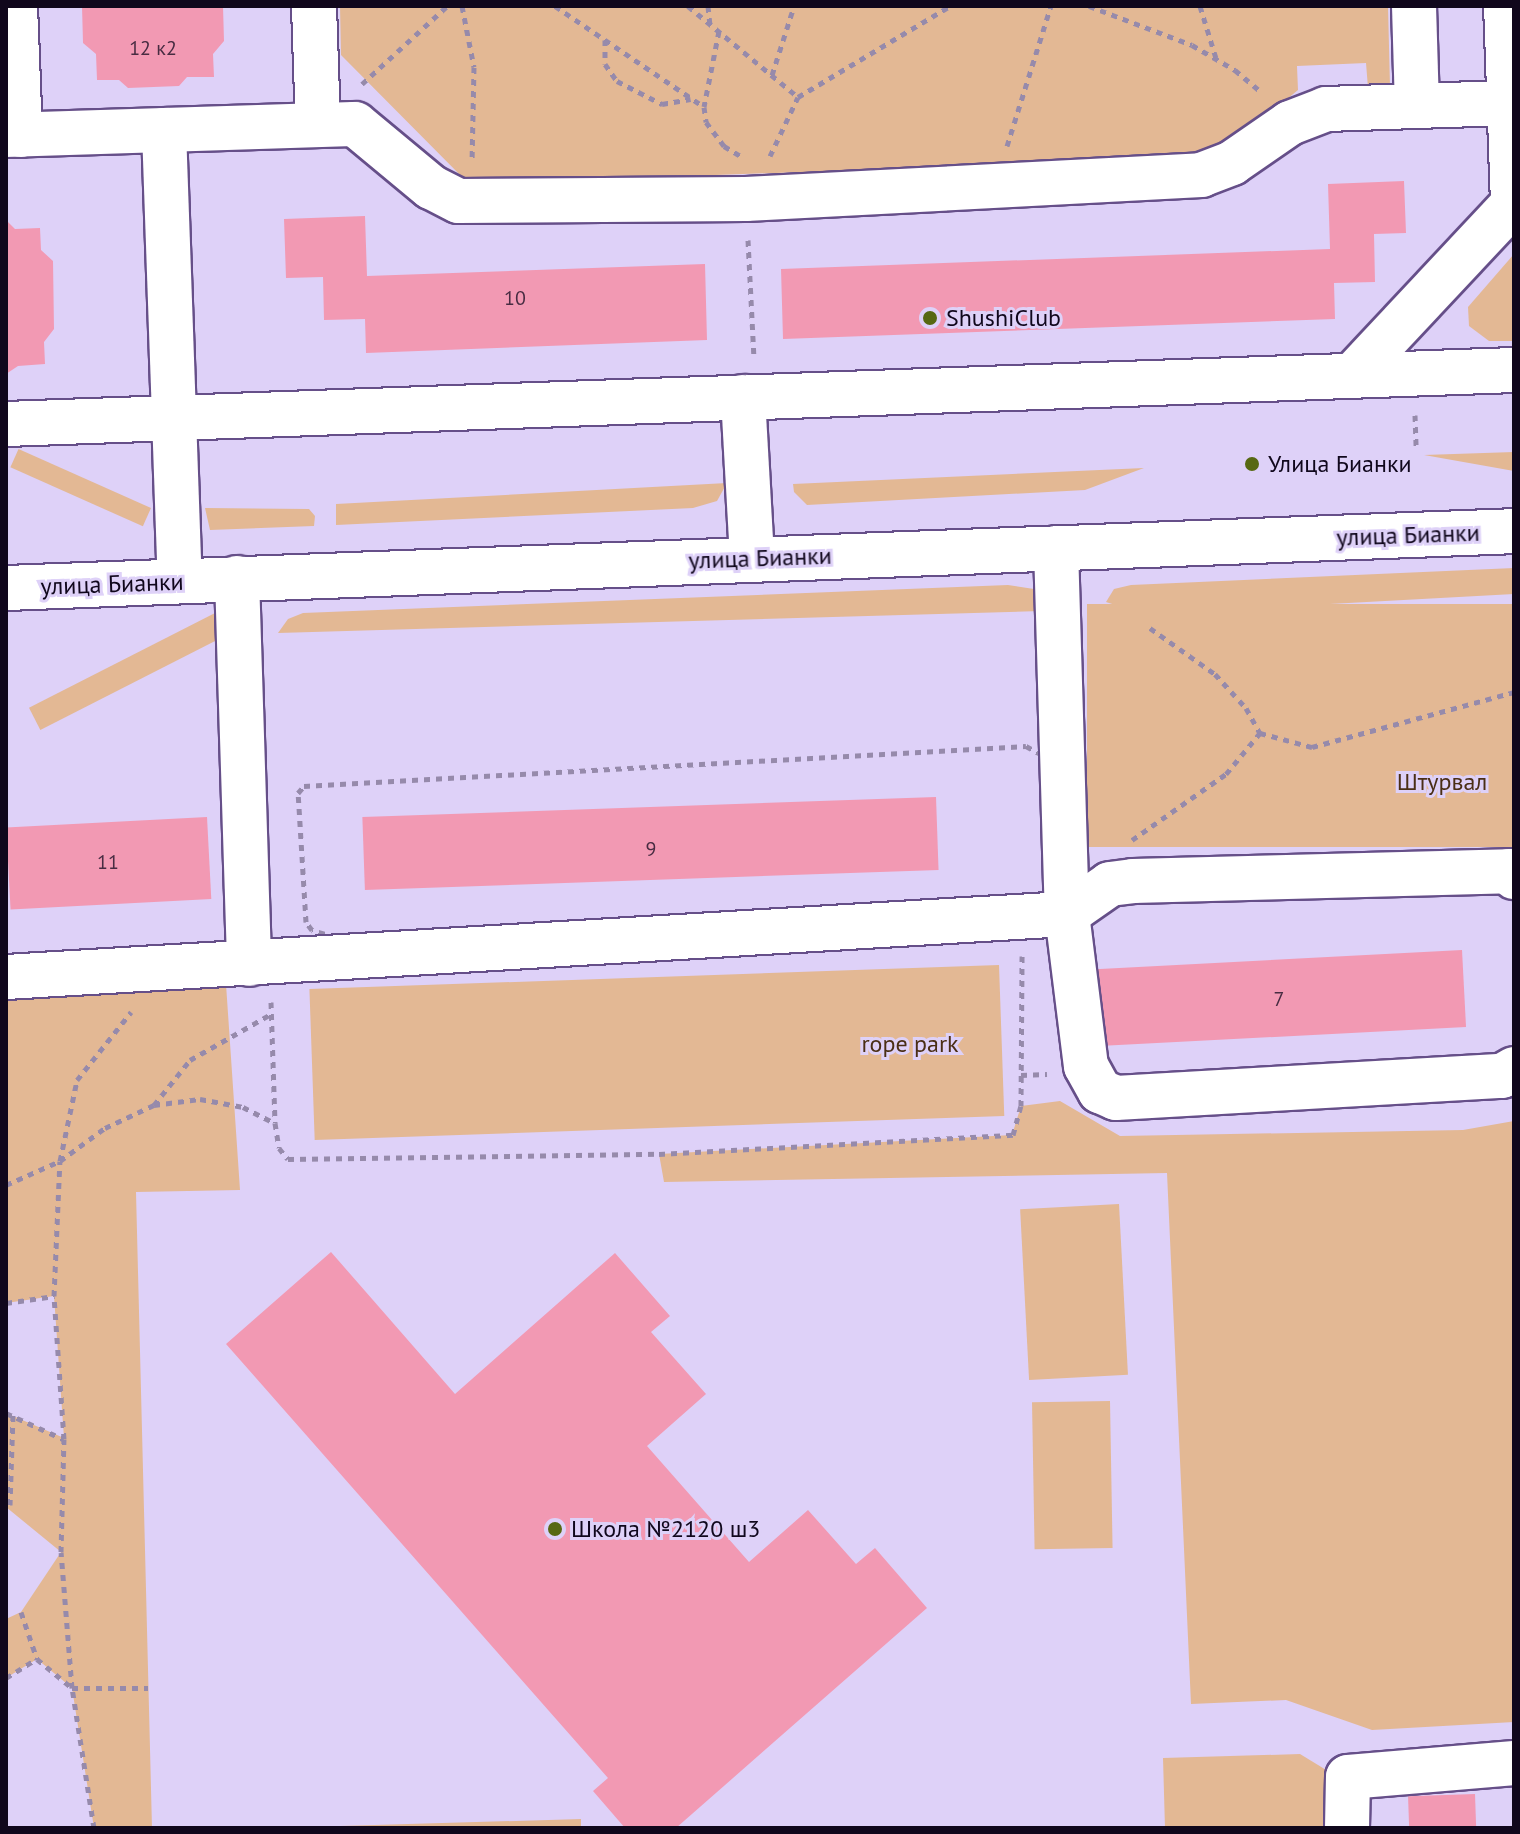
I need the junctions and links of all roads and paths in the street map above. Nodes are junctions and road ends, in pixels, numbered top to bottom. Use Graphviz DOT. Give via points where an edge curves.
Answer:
graph roads {
  1 [pos="15,6"];
  2 [pos="314,6"];
  3 [pos="447,6"];
  4 [pos="462,6"];
  5 [pos="555,6"];
  6 [pos="688,6"];
  7 [pos="708,6"];
  8 [pos="794,6"];
  9 [pos="950,6"];
  10 [pos="1051,6"];
  11 [pos="1089,6"];
  12 [pos="1200,6"];
  13 [pos="1414,6"];
  14 [pos="1506,6"];
  15 [pos="710,24"];
  16 [pos="719,31"];
  17 [pos="605,40"];
  18 [pos="1216,58"];
  19 [pos="772,75"];
  20 [pos="798,97"];
  21 [pos="692,99"];
  22 [pos="1509,103"];
  23 [pos="1417,106"];
  24 [pos="704,107"];
  25 [pos="1290,123"];
  26 [pos="318,124"];
  27 [pos="164,130"];
  28 [pos="13,135"];
  29 [pos="753,177"];
  30 [pos="994,186"];
  31 [pos="471,203"];
  32 [pos="1514,204"];
  33 [pos="1514,370"];
  34 [pos="1353,375"];
  35 [pos="750,397"];
  36 [pos="174,418"];
  37 [pos="6,424"];
  38 [pos="1514,531"];
  39 [pos="1056,548"];
  40 [pos="752,559"];
  41 [pos="237,578"];
  42 [pos="180,581"];
  43 [pos="6,588"];
  44 [pos="1150,628"];
  45 [pos="1514,692"];
  46 [pos="1260,733"];
  47 [pos="1026,746"];
  48 [pos="1125,844"];
  49 [pos="1514,877"];
  50 [pos="1067,914"];
  51 [pos="1022,943"];
  52 [pos="249,964"];
  53 [pos="6,977"];
  54 [pos="140,1001"];
  55 [pos="271,1014"];
  56 [pos="1514,1069"];
  57 [pos="154,1105"];
  58 [pos="275,1123"];
  59 [pos="60,1161"];
  60 [pos="6,1185"];
  61 [pos="54,1296"];
  62 [pos="6,1303"];
  63 [pos="10,1414"];
  64 [pos="64,1439"];
  65 [pos="10,1505"];
  66 [pos="21,1612"];
  67 [pos="37,1659"];
  68 [pos="6,1678"];
  69 [pos="72,1688"];
  70 [pos="148,1688"];
  71 [pos="1514,1763"];
  72 [pos="94,1828"];
  73 [pos="1347,1828"];
  1 -- 28 [label="street"];
  2 -- 26 [label="street"];
  3 -- 26 [label="path"];
  4 -- 31 [label="path" via="474,67"];
  5 -- 17 [label="path"];
  6 -- 15 [label="path"];
  7 -- 15 [label="path"];
  8 -- 19 [label="path"];
  9 -- 20 [label="path"];
  10 -- 30 [label="path"];
  11 -- 18 [label="path" via="1164,31"];
  12 -- 18 [label="path"];
  13 -- 23 [label="street"];
  14 -- 22 [label="street"];
  15 -- 16 [label="path"];
  16 -- 19 [label="path"];
  16 -- 24 [label="path"];
  17 -- 21 [label="path"];
  17 -- 21 [label="path" via="605,64 617,81 662,104"];
  18 -- 25 [label="path" via="1254,85"];
  19 -- 20 [label="path"];
  20 -- 29 [label="path"];
  21 -- 24 [label="path"];
  22 -- 23 [label="street"];
  22 -- 32 [label="street"];
  23 -- 25 [label="street" via="1326,109"];
  24 -- 29 [label="path" via="712,134"];
  25 -- 30 [label="street" via="1232,163 1201,175"];
  26 -- 27 [label="street"];
  26 -- 31 [label="street" via="365,128 431,187"];
  27 -- 28 [label="street"];
  27 -- 36 [label="street"];
  29 -- 30 [label="street"];
  29 -- 31 [label="street"];
  29 -- 35 [label="path"];
  32 -- 34 [label="street"];
  33 -- 34 [label="street"];
  34 -- 35 [label="street"];
  35 -- 36 [label="street"];
  35 -- 40 [label="street"];
  36 -- 37 [label="street"];
  36 -- 42 [label="street"];
  38 -- 39 [label="street, улица Бианки"];
  39 -- 40 [label="street, улица Бианки"];
  39 -- 50 [label="street"];
  40 -- 41 [label="street, улица Бианки"];
  41 -- 42 [label="street, улица Бианки"];
  41 -- 52 [label="street"];
  42 -- 43 [label="street, улица Бианки"];
  44 -- 46 [label="path" via="1215,674 1246,708"];
  45 -- 46 [label="path" via="1312,747"];
  46 -- 48 [label="path" via="1226,774"];
  47 -- 47 [label="path" via="1044,756 1050,883 1045,894 1032,901 336,937 312,930 306,922 298,793 304,786"];
  49 -- 50 [label="street" via="1509,871 1133,881 1110,884"];
  50 -- 52 [label="street"];
  50 -- 56 [label="street" via="1086,1066 1100,1091 1116,1098 1502,1076"];
  51 -- 58 [label="path" via="1021,1106 1013,1135 659,1154 288,1159 279,1148"];
  52 -- 53 [label="street"];
  52 -- 55 [label="path" via="270,982"];
  54 -- 59 [label="path" via="77,1080"];
  55 -- 57 [label="path" via="190,1060"];
  55 -- 58 [label="path"];
  57 -- 58 [label="path" via="200,1099 243,1107"];
  57 -- 59 [label="path" via="105,1128"];
  59 -- 60 [label="path"];
  59 -- 61 [label="path"];
  61 -- 62 [label="path"];
  61 -- 64 [label="path"];
  63 -- 64 [label="path"];
  63 -- 65 [label="path"];
  64 -- 69 [label="path" via="61,1552"];
  66 -- 67 [label="path"];
  67 -- 68 [label="path"];
  67 -- 69 [label="path"];
  69 -- 70 [label="path"];
  69 -- 72 [label="path"];
  71 -- 73 [label="street" via="1348,1777"];
}
